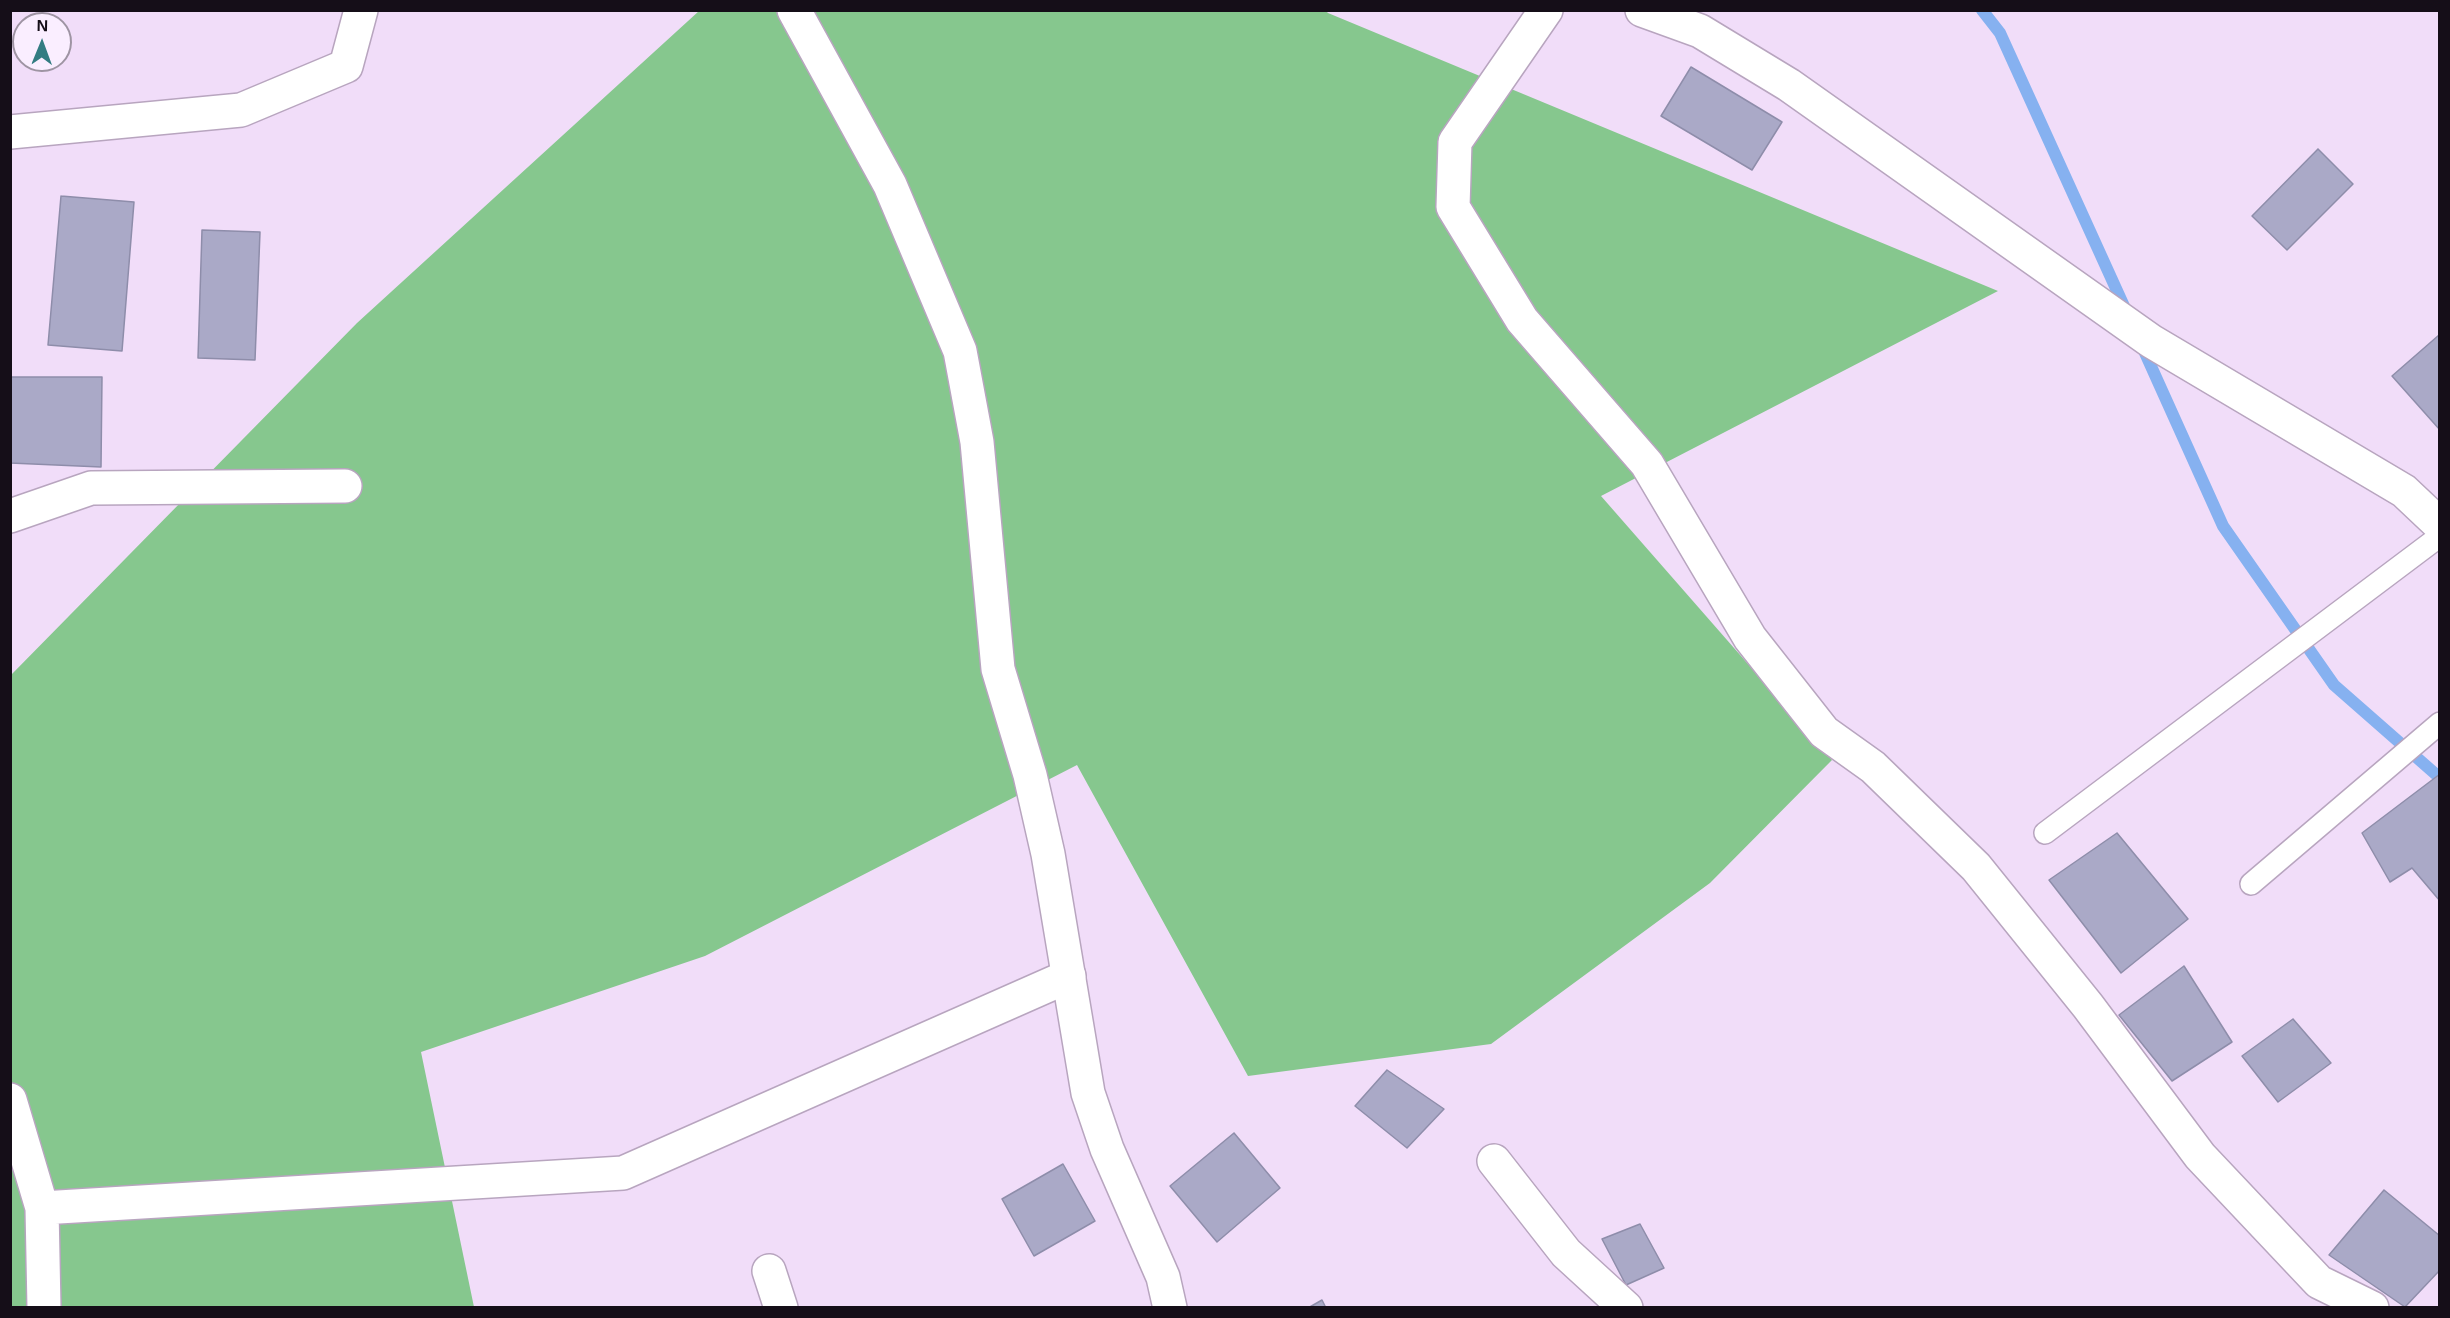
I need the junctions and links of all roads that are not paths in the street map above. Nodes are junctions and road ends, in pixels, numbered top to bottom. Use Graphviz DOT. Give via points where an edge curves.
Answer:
graph roads {
  1 [pos="360,10"];
  2 [pos="794,10"];
  3 [pos="1546,10"];
  4 [pos="1642,10"];
  5 [pos="10,132"];
  6 [pos="345,486"];
  7 [pos="10,516"];
  8 [pos="2439,525"];
  9 [pos="2439,536"];
  10 [pos="2439,723"];
  11 [pos="2045,833"];
  12 [pos="2251,884"];
  13 [pos="1069,976"];
  14 [pos="10,1100"];
  15 [pos="1494,1161"];
  16 [pos="42,1208"];
  17 [pos="769,1271"];
  18 [pos="44,1308"];
  19 [pos="781,1308"];
  20 [pos="1170,1308"];
  21 [pos="1626,1308"];
  22 [pos="2372,1308"];
  1 -- 5 [label="street" via="346,66 241,110"];
  2 -- 13 [label="street" via="890,185 960,351 977,442 998,669 1030,775"];
  3 -- 22 [label="street" via="1455,142 1453,207 1522,320 1647,464 1750,638 1824,732 1873,767 1976,867 2088,1006 2200,1156 2319,1282"];
  4 -- 8 [label="street" via="1700,30 1789,85 2151,341 2404,491"];
  6 -- 7 [label="street" via="91,488"];
  9 -- 11 [label="lane"];
  10 -- 12 [label="lane"];
  13 -- 16 [label="street" via="623,1173"];
  13 -- 20 [label="street" via="1088,1093 1107,1149 1163,1277"];
  14 -- 16 [label="street"];
  15 -- 21 [label="street" via="1566,1253"];
  16 -- 18 [label="street"];
  17 -- 19 [label="street"];
}
